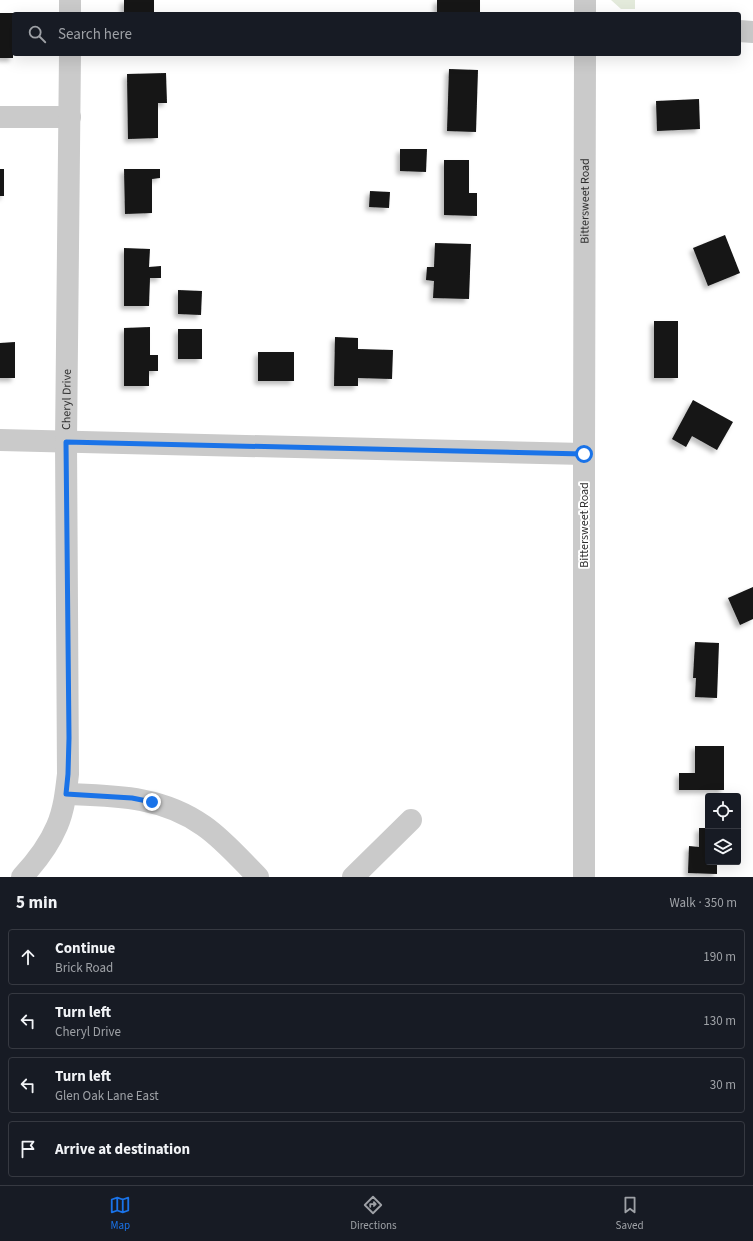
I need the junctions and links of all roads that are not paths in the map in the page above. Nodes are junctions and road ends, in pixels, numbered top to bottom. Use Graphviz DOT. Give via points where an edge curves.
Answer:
graph roads {
  1 [pos="70,0"];
  2 [pos="585,0"];
  3 [pos="70,12"];
  4 [pos="585,12"];
  5 [pos="741,32"];
  6 [pos="753,32"];
  7 [pos="70,56"];
  8 [pos="585,56"];
  9 [pos="0,117"];
  10 [pos="70,117"];
  11 [pos="0,440"];
  12 [pos="66,442"];
  13 [pos="584,454"];
  14 [pos="66,794"];
  15 [pos="411,820"];
  16 [pos="22,877"];
  17 [pos="258,877"];
  18 [pos="353,877"];
  19 [pos="584,877"];
  1 -- 3 [label="street"];
  2 -- 4 [label="street"];
  5 -- 6 [label="street"];
  7 -- 10 [label="street, Cheryl Drive"];
  8 -- 13 [label="street, Bittersweet Road"];
  9 -- 10 [label="street"];
  10 -- 12 [label="street, Cheryl Drive"];
  11 -- 12 [label="street"];
  12 -- 13 [label="street"];
  12 -- 14 [label="street, Cheryl Drive" via="69,738"];
  13 -- 19 [label="street, Bittersweet Road"];
  14 -- 16 [label="street, Cheryl Drive" via="57,826 46,846"];
  14 -- 17 [label="street" via="132,798 180,812 204,826"];
  15 -- 18 [label="street"];
}
